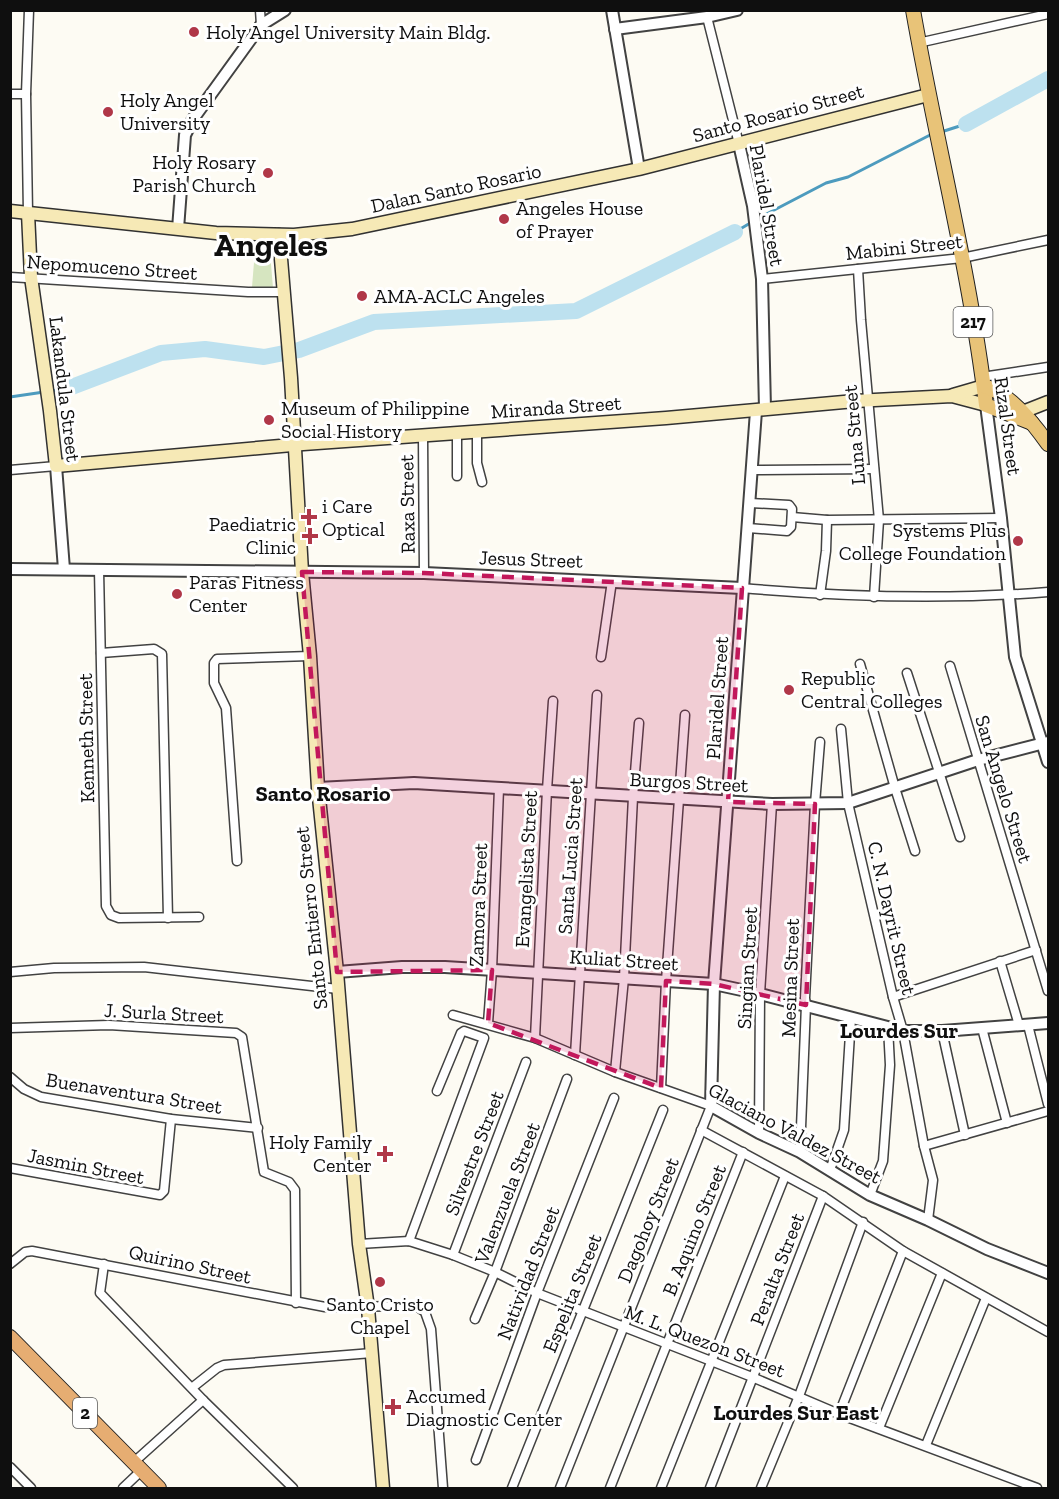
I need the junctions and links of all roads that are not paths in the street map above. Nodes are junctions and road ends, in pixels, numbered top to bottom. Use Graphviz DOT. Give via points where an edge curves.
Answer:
graph roads {
  1 [pos="30,10"];
  2 [pos="260,10"];
  3 [pos="285,10"];
  4 [pos="612,10"];
  5 [pos="737,10"];
  6 [pos="913,10"];
  7 [pos="706,14"];
  8 [pos="1024,14"];
  9 [pos="1048,14"];
  10 [pos="261,25"];
  11 [pos="615,29"];
  12 [pos="918,43"];
  13 [pos="10,94"];
  14 [pos="27,94"];
  15 [pos="928,94"];
  16 [pos="739,144"];
  17 [pos="639,169"];
  18 [pos="10,211"];
  19 [pos="28,213"];
  20 [pos="178,229"];
  21 [pos="279,235"];
  22 [pos="1048,240"];
  23 [pos="962,258"];
  24 [pos="858,269"];
  25 [pos="10,277"];
  26 [pos="31,277"];
  27 [pos="762,279"];
  28 [pos="282,292"];
  29 [pos="1048,367"];
  30 [pos="983,382"];
  31 [pos="952,396"];
  32 [pos="868,401"];
  33 [pos="1048,402"];
  34 [pos="986,405"];
  35 [pos="760,410"];
  36 [pos="1017,414"];
  37 [pos="477,432"];
  38 [pos="457,435"];
  39 [pos="423,436"];
  40 [pos="1048,444"];
  41 [pos="294,445"];
  42 [pos="56,466"];
  43 [pos="874,469"];
  44 [pos="10,470"];
  45 [pos="752,470"];
  46 [pos="457,476"];
  47 [pos="482,482"];
  48 [pos="750,503"];
  49 [pos="792,518"];
  50 [pos="1001,518"];
  51 [pos="827,520"];
  52 [pos="879,520"];
  53 [pos="748,528"];
  54 [pos="10,569"];
  55 [pos="64,569"];
  56 [pos="99,570"];
  57 [pos="302,572"];
  58 [pos="424,573"];
  59 [pos="612,581"];
  60 [pos="742,588"];
  61 [pos="1048,592"];
  62 [pos="820,595"];
  63 [pos="1008,595"];
  64 [pos="874,597"];
  65 [pos="101,653"];
  66 [pos="310,656"];
  67 [pos="601,657"];
  68 [pos="860,664"];
  69 [pos="950,666"];
  70 [pos="907,673"];
  71 [pos="597,695"];
  72 [pos="553,701"];
  73 [pos="685,715"];
  74 [pos="639,723"];
  75 [pos="841,729"];
  76 [pos="820,742"];
  77 [pos="1046,743"];
  78 [pos="978,760"];
  79 [pos="1048,762"];
  80 [pos="940,772"];
  81 [pos="318,788"];
  82 [pos="499,788"];
  83 [pos="895,788"];
  84 [pos="546,790"];
  85 [pos="590,793"];
  86 [pos="633,797"];
  87 [pos="678,799"];
  88 [pos="728,802"];
  89 [pos="848,803"];
  90 [pos="772,804"];
  91 [pos="815,804"];
  92 [pos="960,837"];
  93 [pos="915,851"];
  94 [pos="237,861"];
  95 [pos="199,917"];
  96 [pos="168,918"];
  97 [pos="1036,950"];
  98 [pos="1000,961"];
  99 [pos="492,970"];
  100 [pos="10,972"];
  101 [pos="337,972"];
  102 [pos="537,973"];
  103 [pos="579,976"];
  104 [pos="624,978"];
  105 [pos="666,981"];
  106 [pos="714,984"];
  107 [pos="338,989"];
  108 [pos="1048,991"];
  109 [pos="760,994"];
  110 [pos="893,996"];
  111 [pos="806,1005"];
  112 [pos="453,1015"];
  113 [pos="851,1018"];
  114 [pos="488,1023"];
  115 [pos="1048,1023"];
  116 [pos="1023,1025"];
  117 [pos="888,1027"];
  118 [pos="10,1028"];
  119 [pos="982,1028"];
  120 [pos="903,1031"];
  121 [pos="942,1031"];
  122 [pos="535,1038"];
  123 [pos="575,1055"];
  124 [pos="526,1062"];
  125 [pos="615,1072"];
  126 [pos="10,1077"];
  127 [pos="567,1079"];
  128 [pos="661,1088"];
  129 [pos="437,1091"];
  130 [pos="614,1098"];
  131 [pos="1048,1104"];
  132 [pos="711,1106"];
  133 [pos="663,1110"];
  134 [pos="1048,1111"];
  135 [pos="171,1119"];
  136 [pos="1007,1123"];
  137 [pos="258,1128"];
  138 [pos="701,1130"];
  139 [pos="759,1133"];
  140 [pos="965,1135"];
  141 [pos="924,1146"];
  142 [pos="743,1152"];
  143 [pos="800,1152"];
  144 [pos="10,1168"];
  145 [pos="830,1170"];
  146 [pos="785,1176"];
  147 [pos="870,1195"];
  148 [pos="823,1196"];
  149 [pos="928,1220"];
  150 [pos="863,1222"];
  151 [pos="409,1241"];
  152 [pos="359,1244"];
  153 [pos="903,1251"];
  154 [pos="453,1255"];
  155 [pos="10,1264"];
  156 [pos="104,1264"];
  157 [pos="495,1272"];
  158 [pos="942,1273"];
  159 [pos="1048,1273"];
  160 [pos="537,1293"];
  161 [pos="986,1298"];
  162 [pos="296,1303"];
  163 [pos="368,1308"];
  164 [pos="582,1311"];
  165 [pos="475,1319"];
  166 [pos="624,1328"];
  167 [pos="1048,1332"];
  168 [pos="10,1337"];
  169 [pos="667,1344"];
  170 [pos="372,1353"];
  171 [pos="712,1362"];
  172 [pos="752,1377"];
  173 [pos="193,1388"];
  174 [pos="799,1396"];
  175 [pos="203,1400"];
  176 [pos="839,1413"];
  177 [pos="879,1428"];
  178 [pos="926,1445"];
  179 [pos="476,1460"];
  180 [pos="138,1466"];
  181 [pos="10,1467"];
  182 [pos="31,1488"];
  183 [pos="123,1488"];
  184 [pos="159,1488"];
  185 [pos="293,1488"];
  186 [pos="382,1488"];
  187 [pos="443,1488"];
  188 [pos="512,1488"];
  189 [pos="560,1488"];
  190 [pos="610,1488"];
  191 [pos="662,1488"];
  192 [pos="710,1488"];
  193 [pos="761,1488"];
  194 [pos="1037,1488"];
  1 -- 14 [label="street"];
  2 -- 10 [label="street"];
  3 -- 10 [label="street"];
  4 -- 11 [label="street"];
  5 -- 7 [label="street"];
  6 -- 12 [label="main road, 217"];
  7 -- 11 [label="street"];
  7 -- 16 [label="street, Plaridel Street"];
  8 -- 9 [label="street"];
  8 -- 12 [label="street"];
  10 -- 20 [label="street" via="185,135"];
  11 -- 17 [label="street"];
  12 -- 15 [label="main road, 217"];
  13 -- 14 [label="street"];
  14 -- 19 [label="street"];
  15 -- 16 [label="main road, Santo Rosario Street"];
  15 -- 23 [label="main road, Rizal Street / 217"];
  16 -- 17 [label="main road, Santo Rosario Street"];
  16 -- 27 [label="street, Plaridel Street" via="753,206"];
  17 -- 21 [label="main road, Dalan Santo Rosario" via="352,229"];
  18 -- 19 [label="main road"];
  19 -- 20 [label="main road"];
  19 -- 26 [label="main road, Lakandula Street"];
  20 -- 21 [label="main road"];
  21 -- 28 [label="main road, Santo Entierro Street"];
  22 -- 23 [label="street, Mabini Street"];
  23 -- 24 [label="street, Mabini Street"];
  23 -- 30 [label="main road, Rizal Street / 217"];
  24 -- 27 [label="street, Mabini Street"];
  24 -- 32 [label="street, Luna Street"];
  25 -- 26 [label="street, Nepomuceno Street"];
  26 -- 28 [label="street, Nepomuceno Street"];
  26 -- 42 [label="main road, Lakandula Street"];
  27 -- 35 [label="street, Plaridel Street"];
  28 -- 41 [label="main road, Santo Entierro Street"];
  29 -- 30 [label="street"];
  30 -- 31 [label="main road, Miranda Street"];
  30 -- 34 [label="main road, Rizal Street / 217"];
  30 -- 36 [label="main road"];
  31 -- 32 [label="main road, Miranda Street"];
  31 -- 34 [label="main road, Miranda Street"];
  32 -- 35 [label="main road, Miranda Street"];
  32 -- 43 [label="street, Luna Street"];
  33 -- 36 [label="main road"];
  34 -- 36 [label="main road"];
  34 -- 50 [label="street, Rizal Street"];
  35 -- 37 [label="main road, Miranda Street"];
  35 -- 45 [label="street, Plaridel Street"];
  36 -- 40 [label="main road" via="1032,423"];
  37 -- 38 [label="main road, Miranda Street"];
  37 -- 47 [label="street" via="477,463"];
  38 -- 39 [label="main road, Miranda Street"];
  38 -- 46 [label="street"];
  39 -- 41 [label="main road, Miranda Street"];
  39 -- 58 [label="street, Raxa Street"];
  41 -- 42 [label="main road, Miranda Street"];
  41 -- 57 [label="main road, Santo Entierro Street"];
  42 -- 44 [label="street"];
  42 -- 55 [label="street, Lakandula Street"];
  43 -- 45 [label="street"];
  43 -- 52 [label="street, Luna Street"];
  45 -- 48 [label="street, Plaridel Street"];
  48 -- 49 [label="street" via="789,505"];
  48 -- 53 [label="street, Plaridel Street"];
  49 -- 51 [label="street"];
  49 -- 53 [label="street" via="787,531"];
  50 -- 52 [label="street"];
  50 -- 63 [label="street, Rizal Street"];
  51 -- 52 [label="street"];
  51 -- 62 [label="street"];
  52 -- 64 [label="street, Luna Street"];
  53 -- 60 [label="street, Plaridel Street"];
  54 -- 55 [label="street, Jesus Street"];
  55 -- 56 [label="street, Jesus Street"];
  56 -- 57 [label="street, Jesus Street"];
  56 -- 65 [label="street, Kenneth Street"];
  57 -- 58 [label="street, Jesus Street"];
  57 -- 66 [label="main road, Santo Entierro Street"];
  58 -- 59 [label="street, Jesus Street"];
  59 -- 60 [label="street, Jesus Street"];
  59 -- 67 [label="street"];
  60 -- 62 [label="street, Jesus Street"];
  60 -- 88 [label="street, Plaridel Street"];
  61 -- 63 [label="street, Jesus Street"];
  62 -- 64 [label="street, Jesus Street"];
  63 -- 64 [label="street, Jesus Street"];
  63 -- 77 [label="street, Rizal Street" via="1015,657"];
  65 -- 96 [label="street, Kenneth Street" via="106,906 115,917"];
  65 -- 96 [label="street" via="154,649 162,654"];
  66 -- 81 [label="main road, Santo Entierro Street"];
  66 -- 94 [label="street" via="217,659 214,663 214,683 226,708"];
  68 -- 83 [label="street"];
  69 -- 78 [label="street, San Angelo Street"];
  70 -- 80 [label="street"];
  71 -- 85 [label="street, Santa Lucia Street"];
  72 -- 84 [label="street, Evangelista Street"];
  73 -- 87 [label="street"];
  74 -- 86 [label="street"];
  75 -- 89 [label="street, C. N. Dayrit Street"];
  76 -- 91 [label="street, Mesina Street"];
  77 -- 78 [label="street, Burgos Street"];
  77 -- 79 [label="street, Rizal Street"];
  78 -- 80 [label="street, Burgos Street"];
  78 -- 97 [label="street, San Angelo Street"];
  80 -- 83 [label="street, Burgos Street"];
  80 -- 92 [label="street"];
  81 -- 82 [label="street, Burgos Street" via="414,783"];
  81 -- 101 [label="main road, Santo Entierro Street"];
  82 -- 84 [label="street, Burgos Street"];
  82 -- 99 [label="street, Zamora Street"];
  83 -- 89 [label="street, Burgos Street"];
  83 -- 93 [label="street"];
  84 -- 85 [label="street, Burgos Street"];
  84 -- 102 [label="street, Evangelista Street"];
  85 -- 86 [label="street, Burgos Street"];
  85 -- 103 [label="street, Santa Lucia Street"];
  86 -- 87 [label="street, Burgos Street"];
  86 -- 104 [label="street"];
  87 -- 88 [label="street, Burgos Street"];
  87 -- 105 [label="street"];
  88 -- 90 [label="street, Burgos Street"];
  88 -- 106 [label="street, Plaridel Street"];
  89 -- 91 [label="street, Burgos Street"];
  89 -- 110 [label="street, C. N. Dayrit Street"];
  90 -- 91 [label="street, Burgos Street"];
  90 -- 109 [label="street, Singian Street"];
  91 -- 111 [label="street, Mesina Street"];
  95 -- 96 [label="street"];
  97 -- 98 [label="street"];
  97 -- 108 [label="street, San Angelo Street"];
  98 -- 110 [label="street"];
  98 -- 116 [label="street"];
  99 -- 101 [label="street, Kuliat Street" via="402,967"];
  99 -- 102 [label="street, Kuliat Street"];
  99 -- 114 [label="street, Zamora Street"];
  100 -- 107 [label="street" via="144,967"];
  101 -- 107 [label="main road, Santo Entierro Street"];
  102 -- 103 [label="street, Kuliat Street"];
  102 -- 122 [label="street, Evangelista Street"];
  103 -- 104 [label="street, Kuliat Street"];
  103 -- 123 [label="street, Santa Lucia Street"];
  104 -- 105 [label="street, Kuliat Street"];
  104 -- 125 [label="street"];
  105 -- 106 [label="street, Kuliat Street"];
  105 -- 128 [label="street"];
  106 -- 109 [label="street, Kuliat Street"];
  106 -- 132 [label="street, Plaridel Street"];
  107 -- 152 [label="main road, Santo Entierro Street"];
  109 -- 111 [label="street, Kuliat Street"];
  109 -- 139 [label="street, Singian Street"];
  110 -- 120 [label="street, C. N. Dayrit Street"];
  111 -- 113 [label="street, Kuliat Street"];
  111 -- 143 [label="street, Mesina Street"];
  112 -- 114 [label="street, Glaciano Valdez Street"];
  113 -- 117 [label="street, Kuliat Street"];
  113 -- 145 [label="street" via="844,1130"];
  114 -- 122 [label="street, Glaciano Valdez Street"];
  115 -- 116 [label="street, Kuliat Street"];
  116 -- 119 [label="street, Kuliat Street"];
  116 -- 131 [label="street"];
  117 -- 120 [label="street, Kuliat Street"];
  117 -- 147 [label="street" via="890,1065 883,1161"];
  118 -- 137 [label="street, J. Surla Street" via="109,1025 239,1034 244,1043"];
  119 -- 121 [label="street, Kuliat Street"];
  119 -- 136 [label="street"];
  120 -- 121 [label="street, Kuliat Street"];
  120 -- 141 [label="street, C. N. Dayrit Street"];
  121 -- 140 [label="street"];
  122 -- 123 [label="street, Glaciano Valdez Street"];
  123 -- 125 [label="street, Glaciano Valdez Street"];
  124 -- 154 [label="street, Silvestre Street"];
  125 -- 128 [label="street, Glaciano Valdez Street"];
  126 -- 135 [label="street, Buenaventura Street" via="41,1097"];
  127 -- 157 [label="street, Valenzuela Street"];
  128 -- 132 [label="street, Glaciano Valdez Street"];
  129 -- 151 [label="street" via="461,1033 484,1038"];
  130 -- 160 [label="street, Natividad Street"];
  132 -- 138 [label="street, Plaridel Street"];
  132 -- 139 [label="street, Glaciano Valdez Street"];
  133 -- 164 [label="street, Espelita Street"];
  134 -- 136 [label="street"];
  135 -- 137 [label="street, Buenaventura Street"];
  135 -- 144 [label="street, Jasmin Street" via="164,1191 160,1195"];
  136 -- 140 [label="street"];
  137 -- 162 [label="street, J. Surla Street" via="265,1174 289,1182 295,1190"];
  138 -- 142 [label="street"];
  138 -- 166 [label="street, Dagohoy Street"];
  139 -- 143 [label="street, Glaciano Valdez Street"];
  140 -- 141 [label="street"];
  141 -- 149 [label="street, C. N. Dayrit Street" via="933,1180"];
  142 -- 146 [label="street"];
  142 -- 169 [label="street, B. Aquino Street"];
  143 -- 145 [label="street, Glaciano Valdez Street"];
  145 -- 147 [label="street, Glaciano Valdez Street"];
  146 -- 148 [label="street"];
  146 -- 171 [label="street"];
  147 -- 149 [label="street, Glaciano Valdez Street"];
  148 -- 150 [label="street"];
  148 -- 172 [label="street, Peralta Street"];
  149 -- 159 [label="street, Glaciano Valdez Street" via="987,1250"];
  150 -- 153 [label="street"];
  150 -- 174 [label="street"];
  151 -- 152 [label="street, M. L. Quezon Street"];
  151 -- 154 [label="street, M. L. Quezon Street"];
  152 -- 163 [label="main road, Santo Entierro Street"];
  153 -- 158 [label="street"];
  153 -- 176 [label="street"];
  154 -- 157 [label="street, M. L. Quezon Street"];
  155 -- 156 [label="street, Quirino Street" via="32,1251"];
  156 -- 162 [label="street, Quirino Street"];
  156 -- 173 [label="street" via="100,1293"];
  157 -- 160 [label="street, M. L. Quezon Street"];
  157 -- 165 [label="street, Valenzuela Street"];
  158 -- 161 [label="street"];
  158 -- 177 [label="street"];
  160 -- 164 [label="street, M. L. Quezon Street"];
  160 -- 179 [label="street, Natividad Street"];
  161 -- 167 [label="street"];
  161 -- 178 [label="street"];
  162 -- 163 [label="street, Quirino Street"];
  163 -- 170 [label="main road, Santo Entierro Street"];
  163 -- 187 [label="street, Quirino Street" via="416,1306 425,1312 431,1329"];
  164 -- 166 [label="street, M. L. Quezon Street"];
  164 -- 188 [label="street, Espelita Street"];
  166 -- 169 [label="street, M. L. Quezon Street"];
  166 -- 189 [label="street, Dagohoy Street"];
  168 -- 180 [label="highway, 2"];
  169 -- 171 [label="street, M. L. Quezon Street"];
  169 -- 190 [label="street, B. Aquino Street"];
  170 -- 173 [label="street" via="224,1365"];
  170 -- 186 [label="main road, Santo Entierro Street"];
  171 -- 172 [label="street, M. L. Quezon Street"];
  171 -- 191 [label="street"];
  172 -- 174 [label="street, M. L. Quezon Street"];
  172 -- 192 [label="street, Peralta Street"];
  173 -- 175 [label="street"];
  174 -- 176 [label="street, M. L. Quezon Street"];
  174 -- 193 [label="street"];
  175 -- 180 [label="street"];
  175 -- 185 [label="street"];
  176 -- 177 [label="street, M. L. Quezon Street"];
  177 -- 178 [label="street, M. L. Quezon Street"];
  178 -- 194 [label="street, M. L. Quezon Street"];
  180 -- 183 [label="street"];
  180 -- 184 [label="highway, 2"];
  181 -- 182 [label="street"];
}
